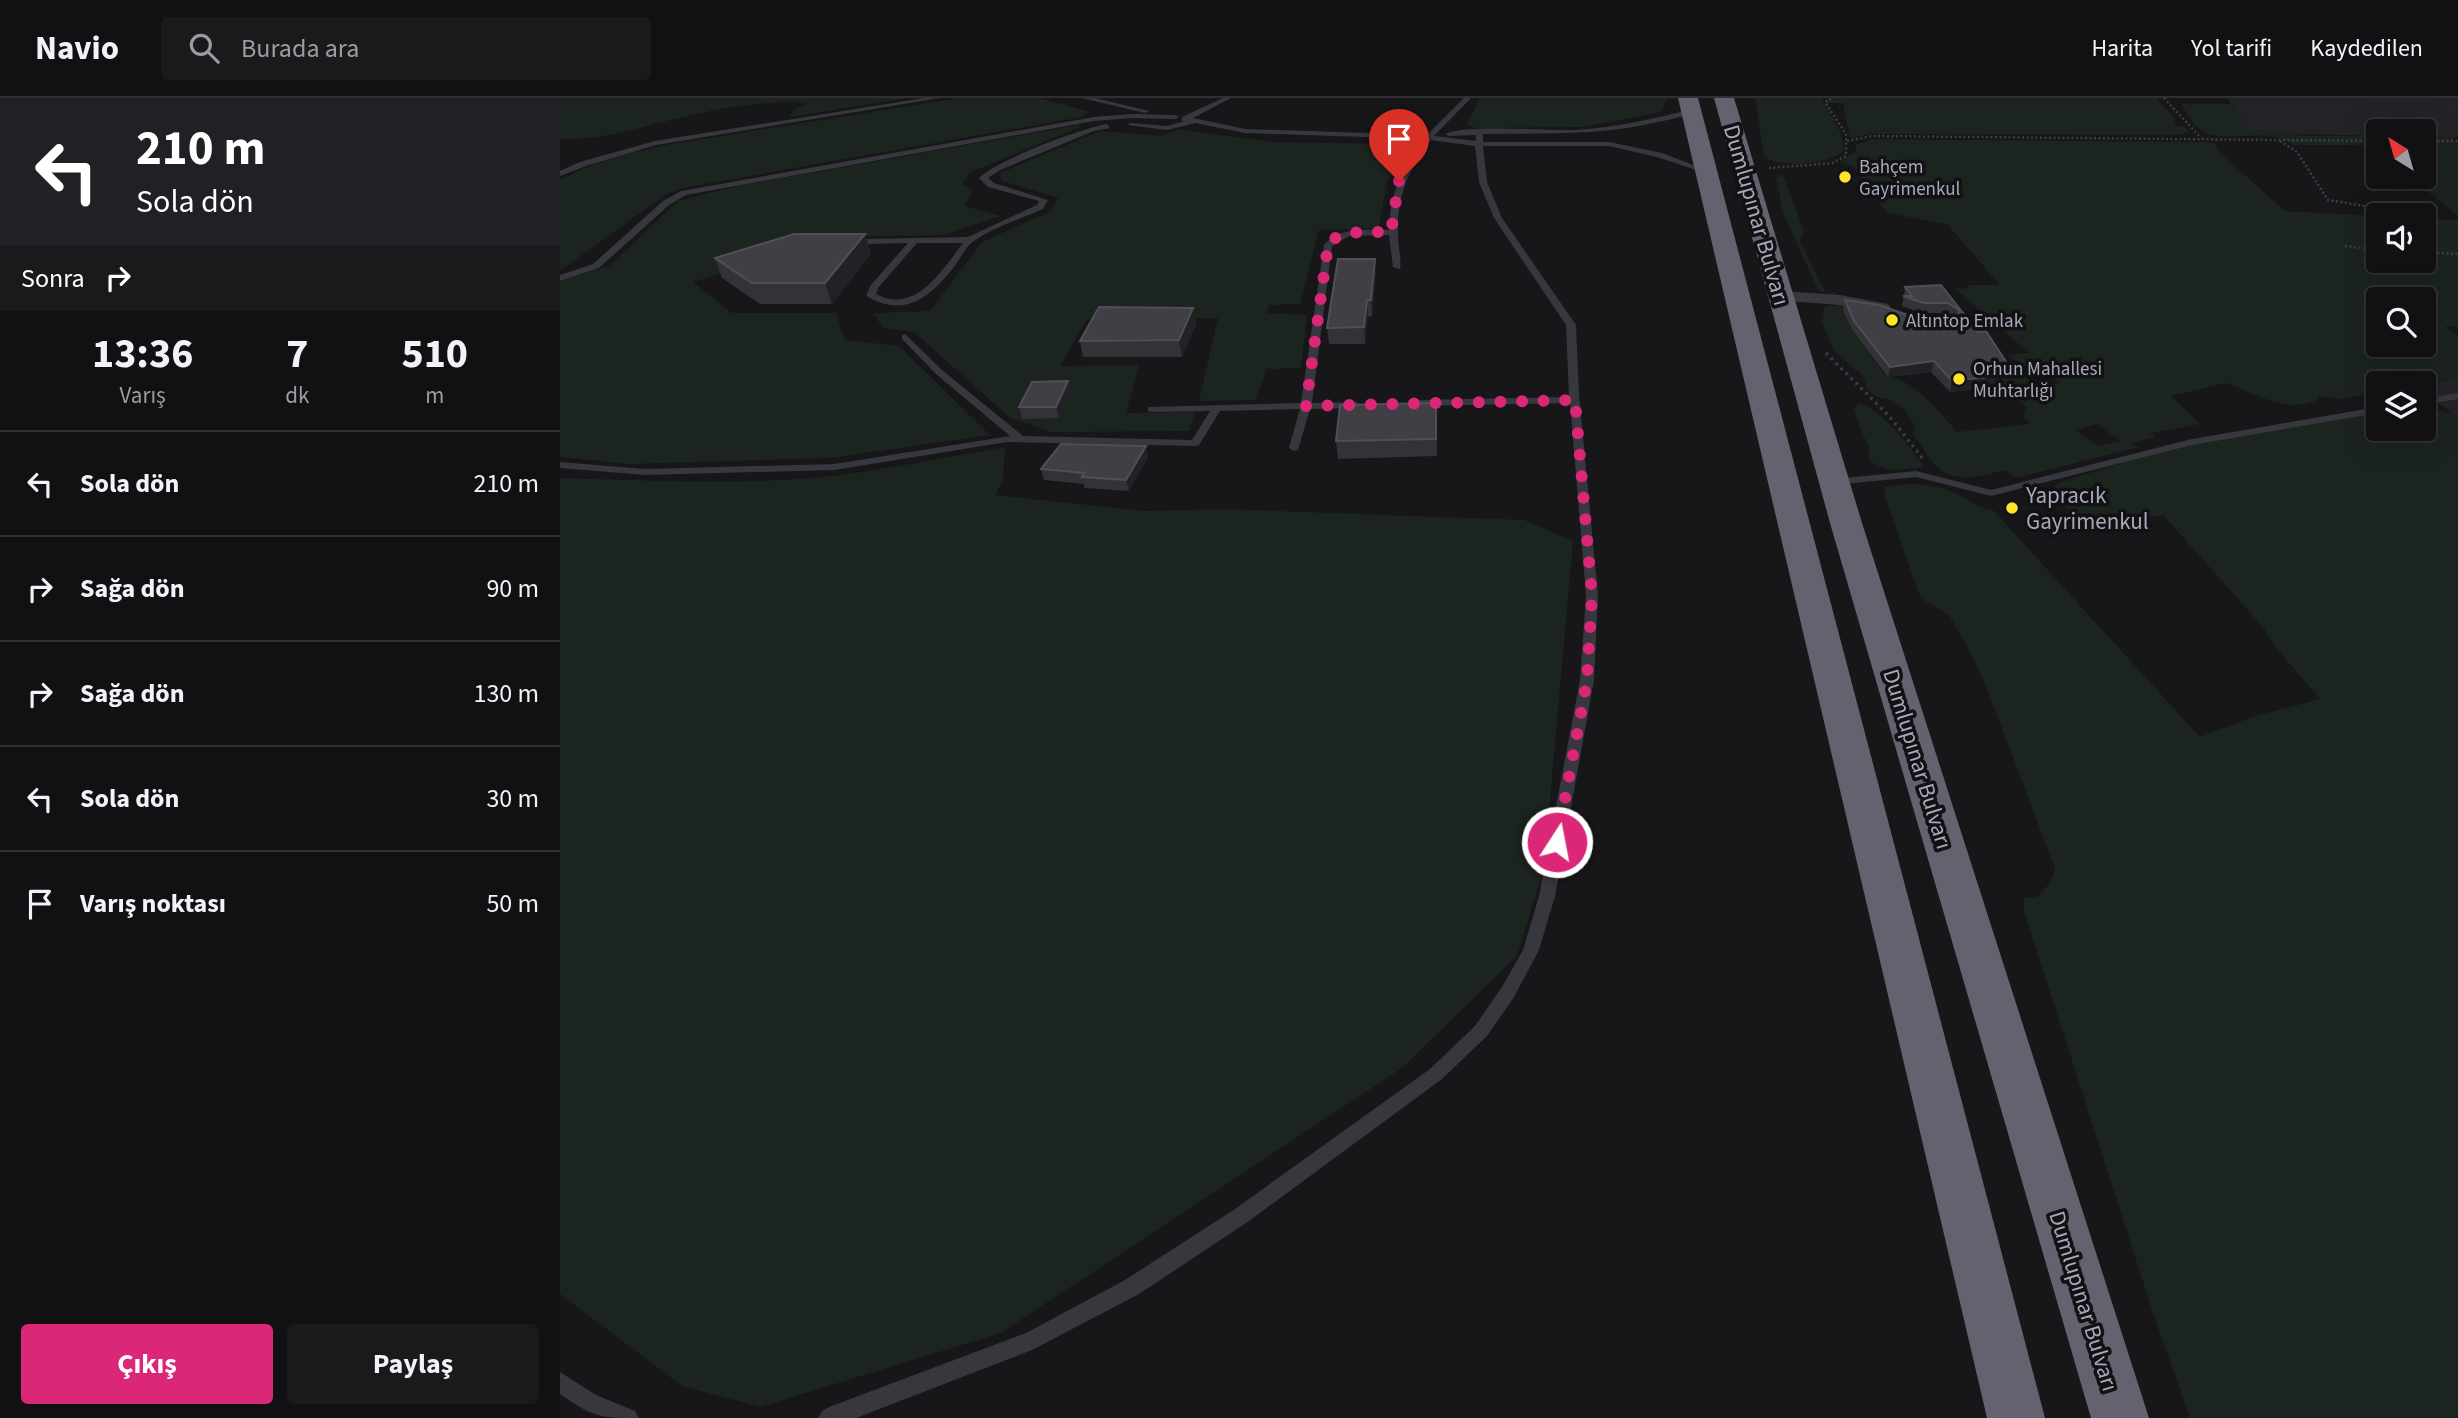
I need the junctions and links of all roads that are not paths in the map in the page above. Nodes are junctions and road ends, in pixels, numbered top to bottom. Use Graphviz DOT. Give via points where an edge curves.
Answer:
graph roads {
  1 [pos="937,98"];
  2 [pos="1085,98"];
  3 [pos="1228,98"];
  4 [pos="1468,98"];
  5 [pos="1701,102"];
  6 [pos="1175,117"];
  7 [pos="1190,120"];
  8 [pos="1427,136"];
  9 [pos="1480,137"];
  10 [pos="1705,171"];
  11 [pos="560,174"];
  12 [pos="1391,232"];
  13 [pos="915,240"];
  14 [pos="969,240"];
  15 [pos="868,241"];
  16 [pos="1397,267"];
  17 [pos="560,278"];
  18 [pos="1784,308"];
  19 [pos="1897,313"];
  20 [pos="905,337"];
  21 [pos="2458,398"];
  22 [pos="1575,400"];
  23 [pos="2436,400"];
  24 [pos="1374,404"];
  25 [pos="1400,404"];
  26 [pos="1306,406"];
  27 [pos="1217,408"];
  28 [pos="1152,409"];
  29 [pos="2366,412"];
  30 [pos="1020,439"];
  31 [pos="1294,447"];
  32 [pos="560,465"];
  33 [pos="1834,482"];
  34 [pos="560,1382"];
  35 [pos="628,1418"];
  36 [pos="828,1418"];
  37 [pos="2016,1418"];
  38 [pos="2120,1418"];
  1 -- 11 [label="lane" via="655,143"];
  2 -- 6 [label="lane"];
  3 -- 7 [label="lane"];
  4 -- 8 [label="lane"];
  5 -- 9 [label="lane" via="1632,125"];
  5 -- 10 [label="highway, Dumlupınar Bulvarı"];
  5 -- 18 [label="highway, Dumlupınar Bulvarı" via="1744,169"];
  6 -- 7 [label="lane"];
  6 -- 17 [label="lane" via="1094,119 684,193 666,203 596,266"];
  7 -- 8 [label="lane" via="1245,131"];
  7 -- 14 [label="lane" via="1167,128 1118,125 1093,129 997,168 983,178 991,185 1044,200 1040,207"];
  8 -- 9 [label="lane"];
  8 -- 9 [label="lane"];
  8 -- 12 [label="lane" via="1399,181"];
  9 -- 10 [label="lane" via="1609,144"];
  9 -- 22 [label="lane" via="1483,182 1498,218 1571,325"];
  10 -- 37 [label="highway, Dumlupınar Bulvarı"];
  12 -- 16 [label="lane"];
  12 -- 26 [label="lane" via="1348,234 1328,245"];
  13 -- 14 [label="lane"];
  13 -- 14 [label="lane" via="874,287 871,295 879,302 918,298 933,287"];
  13 -- 15 [label="lane"];
  18 -- 19 [label="street" via="1840,299"];
  18 -- 33 [label="highway, Dumlupınar Bulvarı"];
  20 -- 30 [label="lane" via="939,373"];
  21 -- 23 [label="lane"];
  22 -- 25 [label="lane"];
  22 -- 36 [label="lane" via="1592,595 1587,680 1547,896 1531,950 1481,1031 1436,1074 1360,1131 1132,1287 1032,1339"];
  24 -- 26 [label="lane"];
  26 -- 27 [label="lane"];
  26 -- 31 [label="lane"];
  27 -- 28 [label="lane"];
  27 -- 30 [label="lane" via="1195,443"];
  29 -- 33 [label="lane" via="2192,442 2001,491 1979,492 1916,474"];
  30 -- 32 [label="lane" via="834,467 645,472"];
  33 -- 38 [label="highway, Dumlupınar Bulvarı"];
  34 -- 35 [label="lane" via="589,1402"];
}
